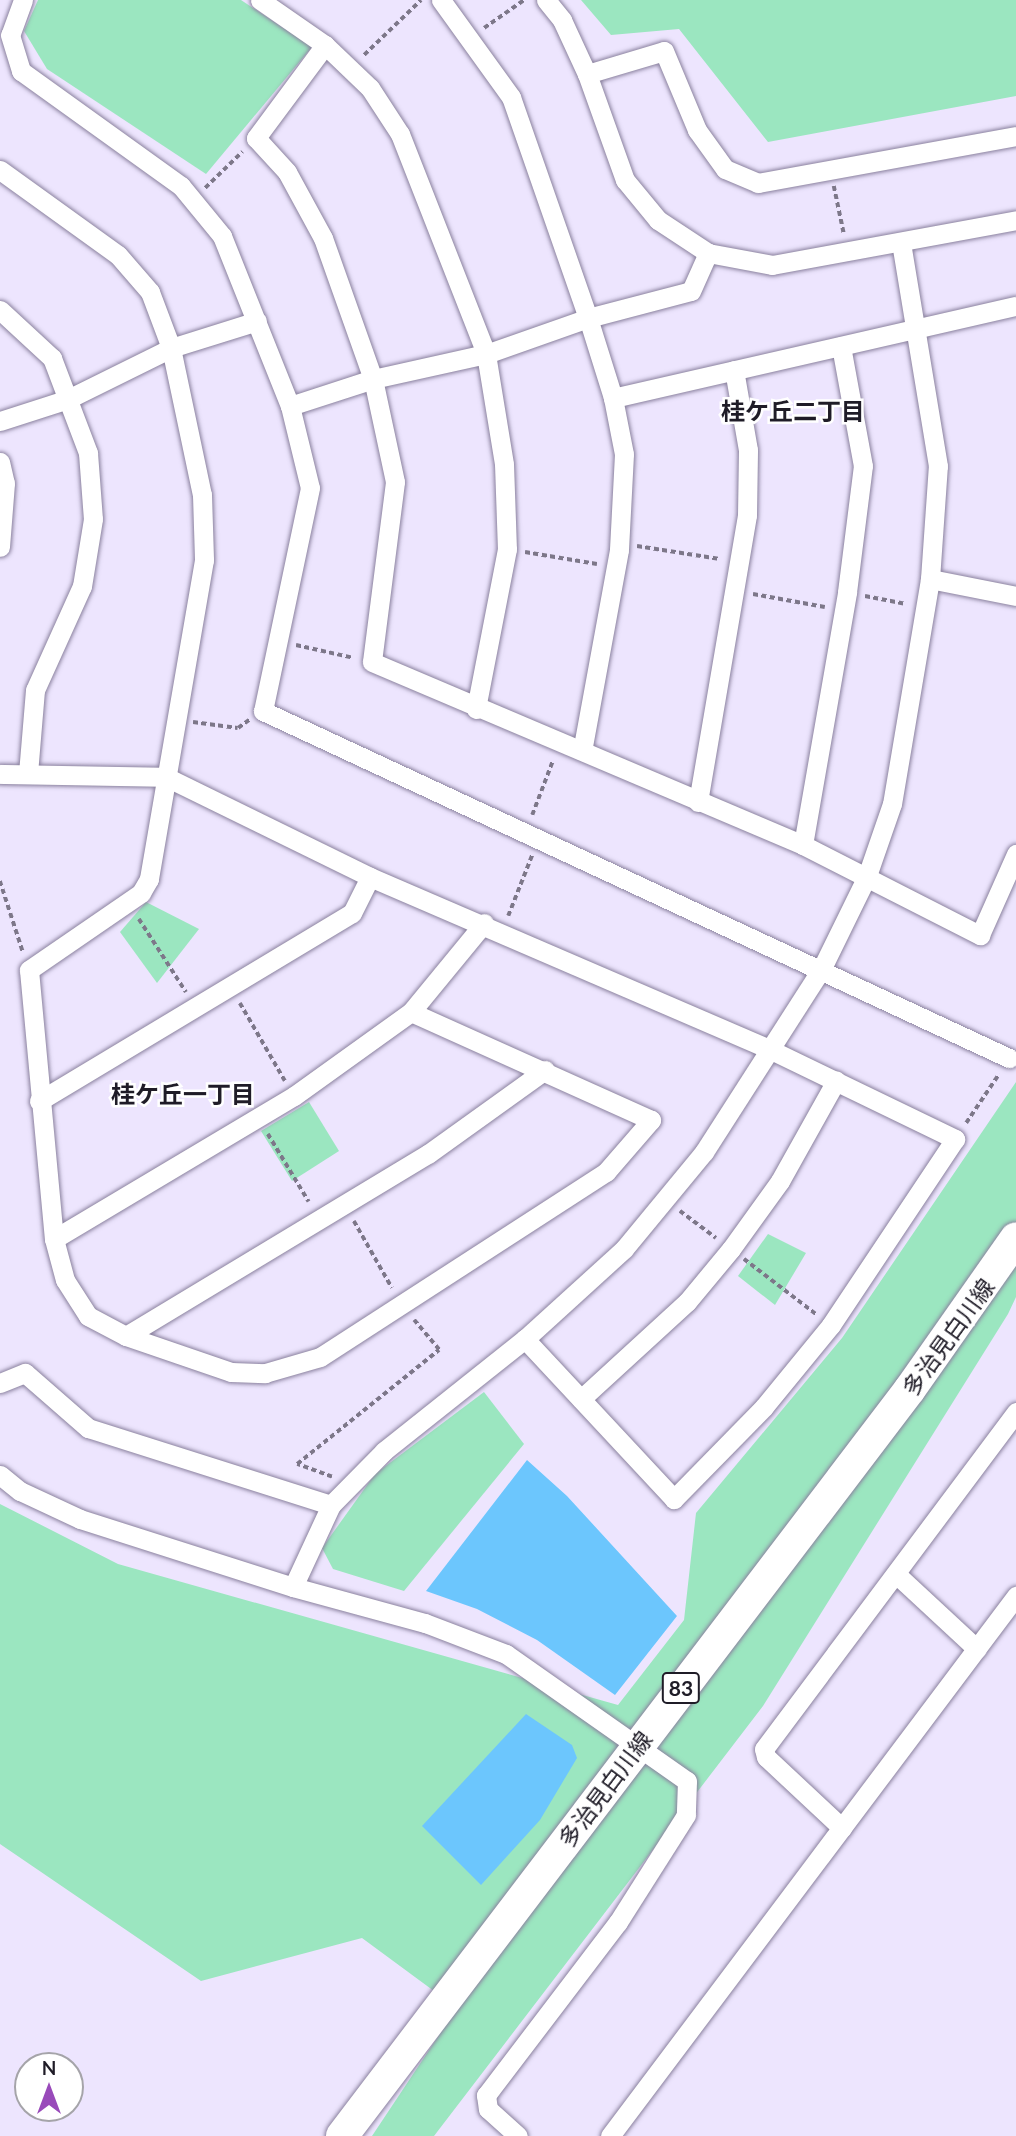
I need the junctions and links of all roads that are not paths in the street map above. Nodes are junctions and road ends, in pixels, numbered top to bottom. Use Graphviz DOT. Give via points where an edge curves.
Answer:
graph roads {
  1 [pos="23,0"];
  2 [pos="260,0"];
  3 [pos="441,0"];
  4 [pos="546,0"];
  5 [pos="325,45"];
  6 [pos="587,74"];
  7 [pos="1016,136"];
  8 [pos="0,170"];
  9 [pos="1016,220"];
  10 [pos="901,243"];
  11 [pos="708,253"];
  12 [pos="1016,306"];
  13 [pos="0,310"];
  14 [pos="588,318"];
  15 [pos="257,321"];
  16 [pos="915,329"];
  17 [pos="841,346"];
  18 [pos="171,348"];
  19 [pos="486,354"];
  20 [pos="734,370"];
  21 [pos="373,379"];
  22 [pos="68,398"];
  23 [pos="613,398"];
  24 [pos="290,406"];
  25 [pos="0,422"];
  26 [pos="0,462"];
  27 [pos="0,547"];
  28 [pos="930,579"];
  29 [pos="1016,596"];
  30 [pos="477,709"];
  31 [pos="582,751"];
  32 [pos="28,774"];
  33 [pos="0,775"];
  34 [pos="166,777"];
  35 [pos="698,802"];
  36 [pos="803,845"];
  37 [pos="1016,853"];
  38 [pos="867,876"];
  39 [pos="370,877"];
  40 [pos="493,927"];
  41 [pos="822,968"];
  42 [pos="411,1012"];
  43 [pos="769,1049"];
  44 [pos="1009,1058"];
  45 [pos="545,1070"];
  46 [pos="836,1081"];
  47 [pos="39,1101"];
  48 [pos="54,1238"];
  49 [pos="1012,1256"];
  50 [pos="126,1336"];
  51 [pos="525,1339"];
  52 [pos="0,1383"];
  53 [pos="581,1399"];
  54 [pos="1016,1412"];
  55 [pos="0,1475"];
  56 [pos="331,1505"];
  57 [pos="896,1574"];
  58 [pos="293,1587"];
  59 [pos="1016,1596"];
  60 [pos="977,1649"];
  61 [pos="636,1746"];
  62 [pos="842,1828"];
  63 [pos="342,2136"];
  64 [pos="518,2136"];
  65 [pos="610,2136"];
  1 -- 15 [label="street" via="10,34 21,71 181,186 222,236"];
  2 -- 5 [label="street"];
  3 -- 14 [label="street" via="511,97"];
  4 -- 6 [label="street" via="562,20"];
  5 -- 19 [label="street" via="370,88 400,134"];
  5 -- 21 [label="street" via="256,138 287,172 323,238"];
  6 -- 7 [label="street" via="664,51 697,130 725,169 758,183"];
  6 -- 11 [label="street" via="625,180 658,220"];
  8 -- 18 [label="street" via="118,255 150,292"];
  9 -- 10 [label="street"];
  10 -- 11 [label="street" via="772,265"];
  10 -- 16 [label="street"];
  11 -- 14 [label="street" via="691,291"];
  12 -- 16 [label="street"];
  13 -- 22 [label="street" via="52,358"];
  14 -- 19 [label="street"];
  14 -- 23 [label="street"];
  15 -- 18 [label="street"];
  15 -- 24 [label="street"];
  16 -- 17 [label="street"];
  16 -- 28 [label="street" via="938,466"];
  17 -- 20 [label="street"];
  17 -- 36 [label="street" via="863,466 846,602"];
  18 -- 22 [label="street"];
  18 -- 34 [label="street" via="202,495 204,560"];
  19 -- 21 [label="street"];
  19 -- 30 [label="street" via="504,464 507,549"];
  20 -- 23 [label="street"];
  20 -- 35 [label="street" via="748,450 747,515"];
  21 -- 24 [label="street"];
  21 -- 30 [label="street" via="395,482 372,662"];
  22 -- 25 [label="street"];
  22 -- 32 [label="street" via="88,453 93,519 82,586 35,690"];
  23 -- 31 [label="street" via="624,454 620,543"];
  24 -- 41 [label="street" via="310,488 262,711"];
  26 -- 27 [label="street" via="5,482"];
  28 -- 29 [label="street"];
  28 -- 38 [label="street" via="892,804"];
  30 -- 31 [label="street"];
  31 -- 35 [label="street"];
  32 -- 33 [label="street"];
  32 -- 34 [label="street"];
  34 -- 39 [label="street"];
  34 -- 47 [label="street" via="149,879 141,893 29,970"];
  35 -- 36 [label="street"];
  36 -- 38 [label="street"];
  37 -- 38 [label="street" via="980,935"];
  38 -- 41 [label="street"];
  39 -- 40 [label="street"];
  39 -- 47 [label="street" via="352,913"];
  40 -- 42 [label="street"];
  40 -- 43 [label="street"];
  41 -- 43 [label="street"];
  41 -- 44 [label="street"];
  42 -- 45 [label="street"];
  42 -- 48 [label="street" via="293,1096"];
  43 -- 46 [label="street"];
  43 -- 51 [label="street" via="704,1152 624,1249"];
  45 -- 50 [label="street" via="428,1154"];
  45 -- 50 [label="street" via="651,1120 606,1172 320,1357 265,1373 231,1372"];
  46 -- 53 [label="street" via="780,1181 731,1249 687,1302"];
  46 -- 53 [label="street" via="955,1139 831,1325 764,1406 674,1499"];
  47 -- 48 [label="street"];
  48 -- 50 [label="street" via="65,1280 88,1316"];
  49 -- 61 [label="main road, 多治見白川線 / 83"];
  51 -- 53 [label="street"];
  51 -- 56 [label="street" via="384,1451"];
  52 -- 56 [label="street" via="25,1373 88,1428"];
  54 -- 57 [label="street"];
  55 -- 58 [label="street" via="20,1491 80,1518"];
  56 -- 58 [label="street"];
  57 -- 60 [label="street"];
  57 -- 62 [label="street" via="764,1749 766,1757"];
  58 -- 61 [label="street" via="425,1623 506,1654"];
  59 -- 60 [label="street"];
  60 -- 62 [label="street"];
  61 -- 63 [label="main road, 多治見白川線 / 83"];
  61 -- 64 [label="street" via="687,1781 686,1815 618,1922 486,2095 488,2109"];
  62 -- 65 [label="street"];
}
